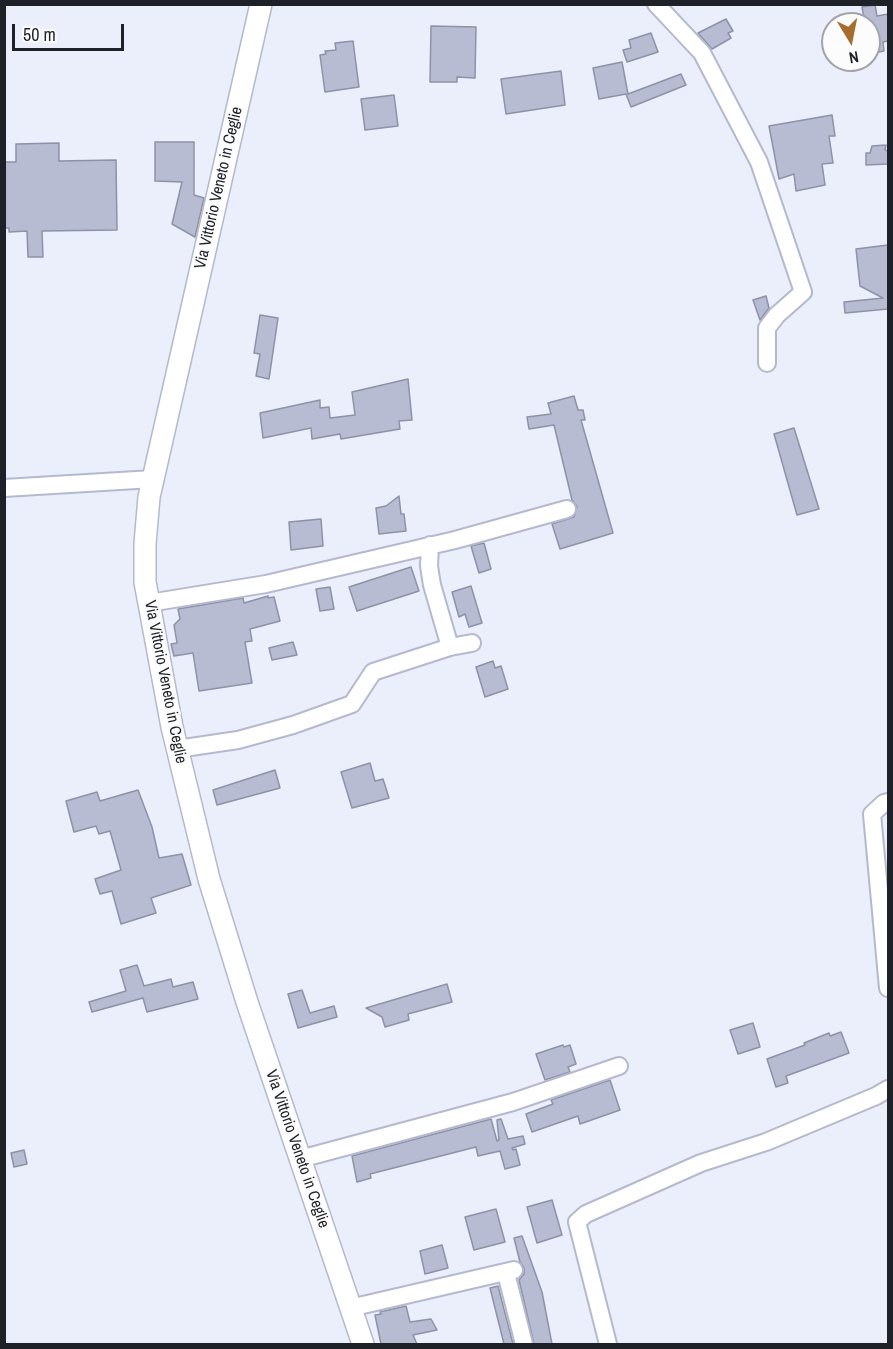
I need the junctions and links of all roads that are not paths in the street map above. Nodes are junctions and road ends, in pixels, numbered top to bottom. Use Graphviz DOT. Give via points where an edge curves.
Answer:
graph roads {
  1 [pos="261,4"];
  2 [pos="656,4"];
  3 [pos="767,363"];
  4 [pos="153,479"];
  5 [pos="4,488"];
  6 [pos="567,509"];
  7 [pos="430,545"];
  8 [pos="148,603"];
  9 [pos="471,643"];
  10 [pos="450,647"];
  11 [pos="177,749"];
  12 [pos="888,802"];
  13 [pos="888,988"];
  14 [pos="619,1066"];
  15 [pos="888,1089"];
  16 [pos="300,1159"];
  17 [pos="350,1308"];
  18 [pos="363,1344"];
  19 [pos="524,1344"];
  20 [pos="608,1344"];
  1 -- 4 [label="main road, Via Vittorio Veneto in Ceglie"];
  2 -- 3 [label="street" via="702,53 759,162 803,292 767,328"];
  4 -- 5 [label="street"];
  4 -- 8 [label="main road, Via Vittorio Veneto in Ceglie" via="145,543"];
  6 -- 7 [label="street"];
  7 -- 8 [label="street" via="266,584"];
  7 -- 10 [label="street" via="432,585"];
  8 -- 11 [label="main road, Via Vittorio Veneto in Ceglie"];
  9 -- 10 [label="street"];
  10 -- 11 [label="street" via="373,672 352,704 238,740"];
  11 -- 16 [label="main road, Via Vittorio Veneto in Ceglie" via="209,879"];
  12 -- 13 [label="street" via="872,814"];
  14 -- 16 [label="street" via="513,1102"];
  15 -- 20 [label="street" via="766,1142 701,1163 586,1214 577,1222"];
  16 -- 17 [label="main road, Via Vittorio Veneto in Ceglie"];
  17 -- 18 [label="main road, Via Vittorio Veneto in Ceglie"];
  17 -- 19 [label="street" via="510,1271"];
}
